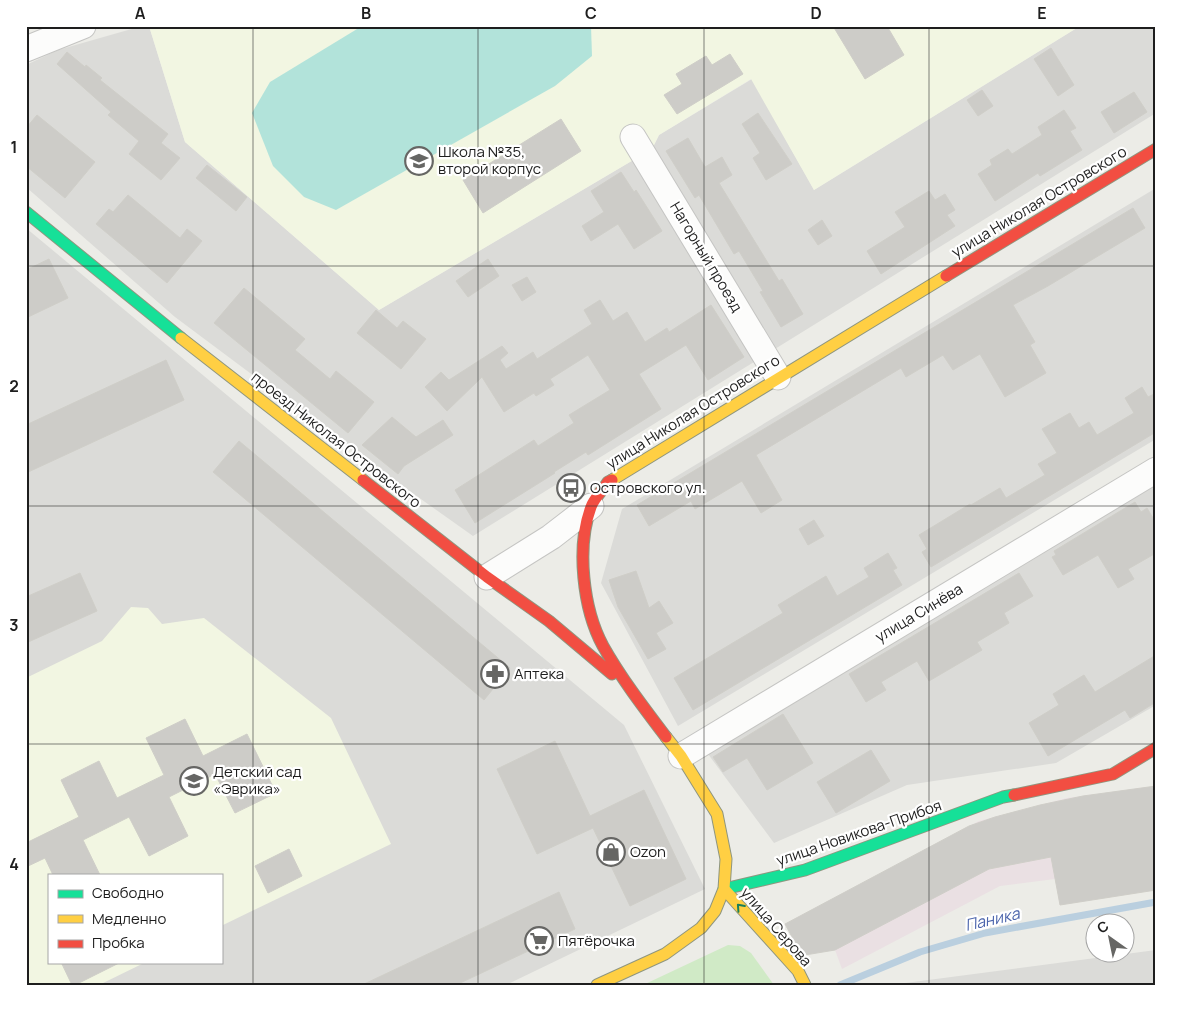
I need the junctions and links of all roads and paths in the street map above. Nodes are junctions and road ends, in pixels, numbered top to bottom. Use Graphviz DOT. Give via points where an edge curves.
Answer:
graph roads {
  1 [pos="83,26"];
  2 [pos="26,49"];
  3 [pos="633,137"];
  4 [pos="1156,149"];
  5 [pos="26,212"];
  6 [pos="778,377"];
  7 [pos="1156,470"];
  8 [pos="591,506"];
  9 [pos="487,577"];
  10 [pos="629,688"];
  11 [pos="1156,748"];
  12 [pos="681,756"];
  13 [pos="1156,766"];
  14 [pos="1113,774"];
  15 [pos="724,889"];
  16 [pos="597,985"];
  17 [pos="805,985"];
  1 -- 2 [label="street"];
  3 -- 6 [label="street, Нагорный проезд"];
  4 -- 6 [label="street, улица Николая Островского"];
  5 -- 9 [label="street, проезд Николая Островского" via="143,308"];
  6 -- 8 [label="street, улица Николая Островского" via="608,482"];
  7 -- 12 [label="street, улица Синёва"];
  8 -- 9 [label="street" via="551,537"];
  8 -- 10 [label="street, улица Николая Островского" via="583,541 583,574 589,607 602,644"];
  9 -- 10 [label="street, проезд Николая Островского" via="549,620"];
  10 -- 12 [label="street, улица Николая Островского"];
  11 -- 14 [label="street, улица Новикова-Прибоя"];
  12 -- 15 [label="street, улица Николая Островского" via="717,814 726,859"];
  13 -- 14 [label="street"];
  14 -- 15 [label="street, улица Новикова-Прибоя" via="1002,797 805,870"];
  15 -- 16 [label="street" via="714,911 701,928 665,954"];
  17 -- 15 [label="street, улица Серова, one-way" via="798,971"];
}
